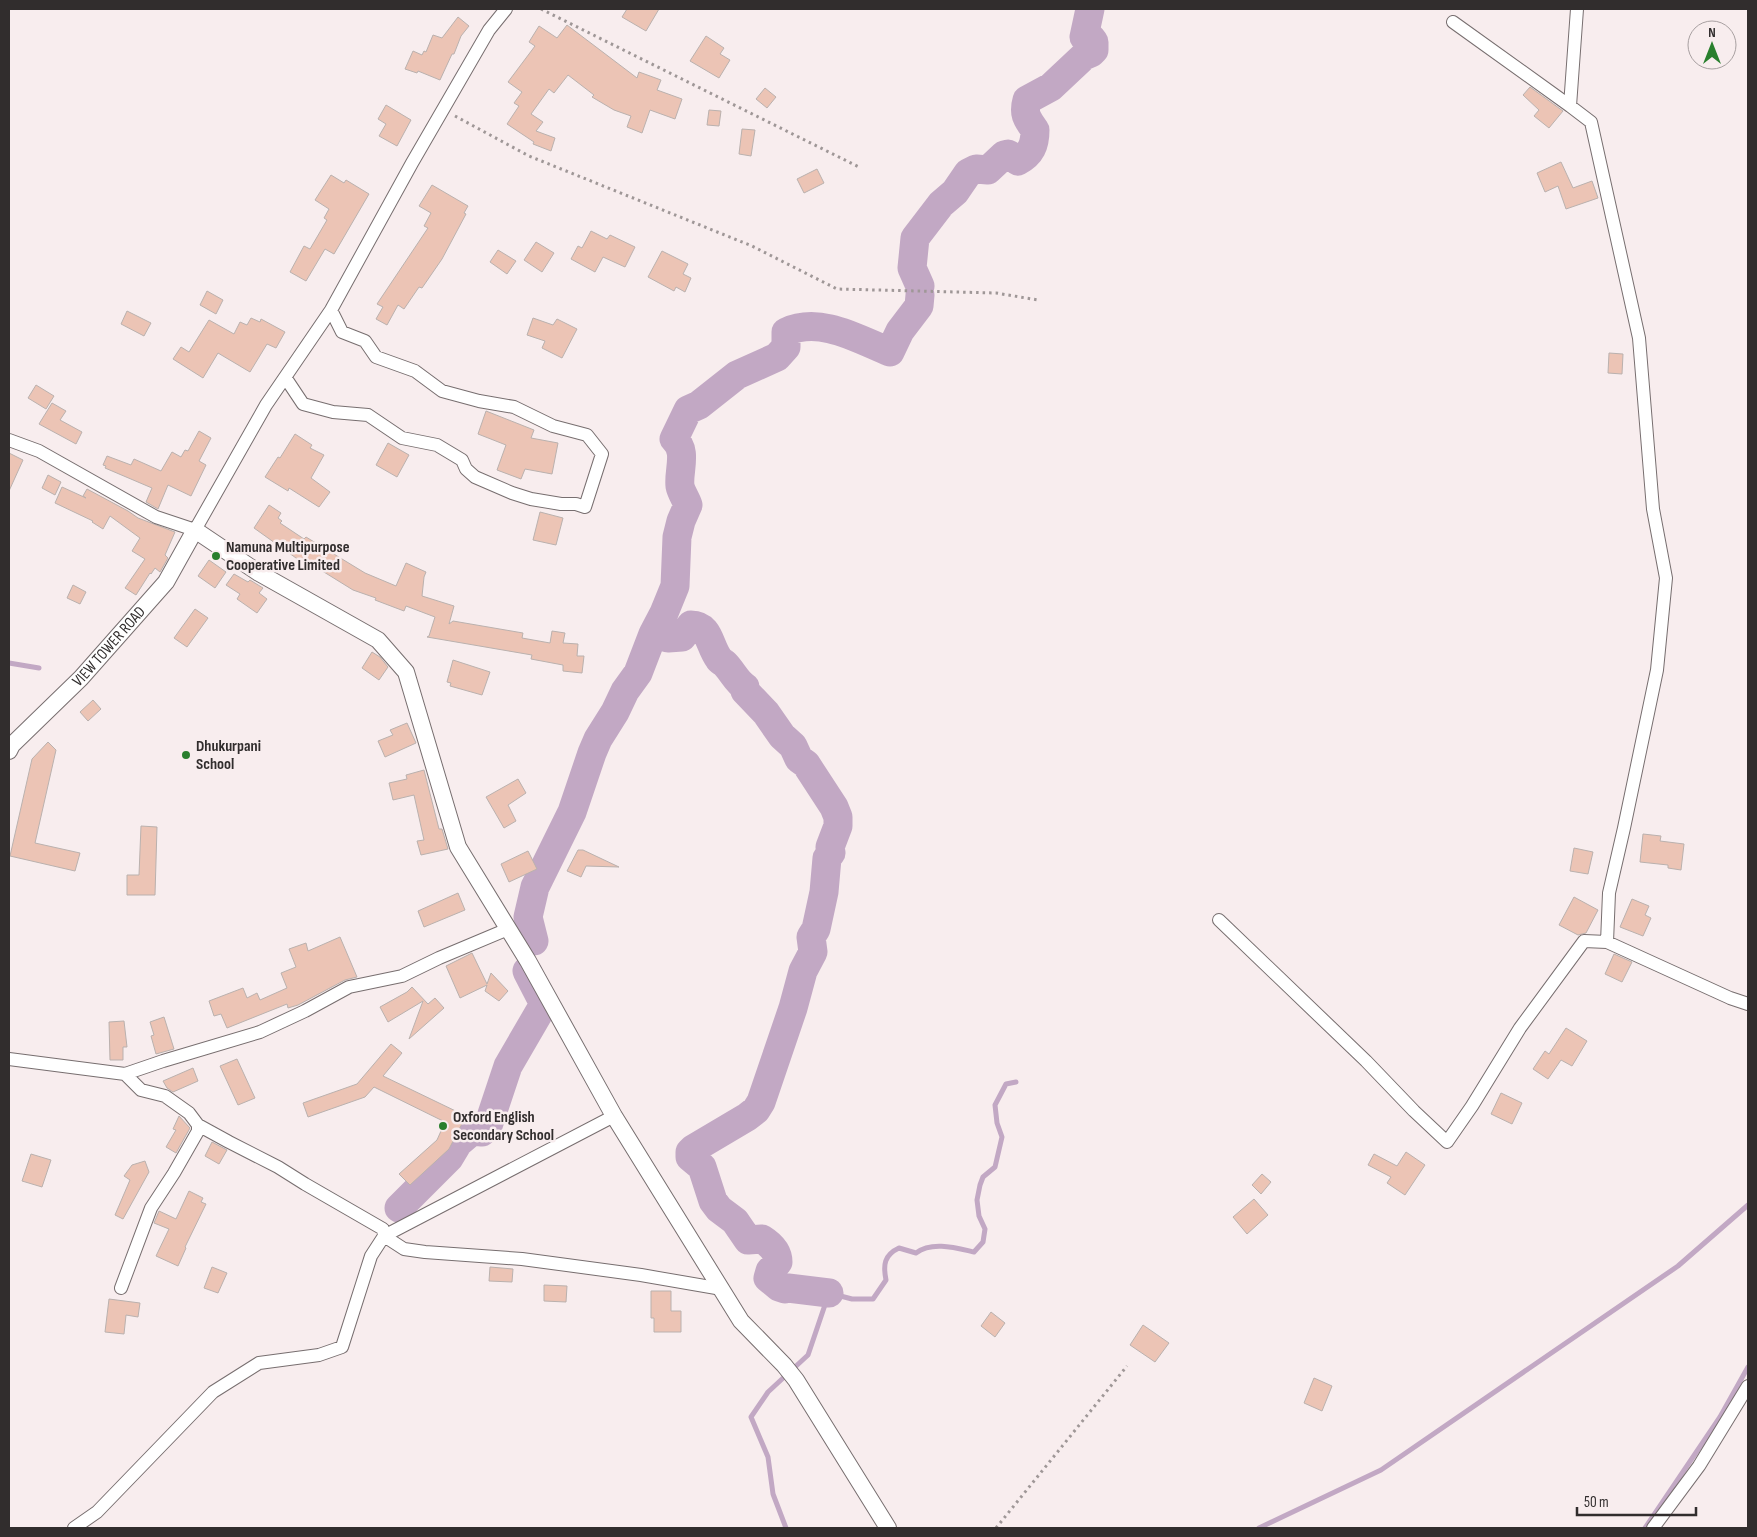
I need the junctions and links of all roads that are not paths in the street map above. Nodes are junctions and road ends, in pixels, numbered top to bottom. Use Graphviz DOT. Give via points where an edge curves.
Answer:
graph roads {
  1 [pos="506,9"];
  2 [pos="1577,9"];
  3 [pos="1453,22"];
  4 [pos="1570,106"];
  5 [pos="331,310"];
  6 [pos="285,377"];
  7 [pos="9,440"];
  8 [pos="196,530"];
  9 [pos="9,751"];
  10 [pos="1219,920"];
  11 [pos="508,929"];
  12 [pos="1607,942"];
  13 [pos="1748,1004"];
  14 [pos="9,1059"];
  15 [pos="125,1074"];
  16 [pos="614,1116"];
  17 [pos="198,1125"];
  18 [pos="384,1236"];
  19 [pos="121,1288"];
  20 [pos="722,1289"];
  21 [pos="1748,1386"];
  22 [pos="74,1528"];
  23 [pos="888,1528"];
  24 [pos="1653,1528"];
  1 -- 5 [label="street" via="490,30 444,109"];
  2 -- 4 [label="street"];
  3 -- 4 [label="street"];
  4 -- 12 [label="street" via="1591,122 1639,338 1653,509 1666,578 1658,670 1609,893"];
  5 -- 6 [label="street"];
  5 -- 6 [label="street" via="342,332 366,341 376,357 415,371 442,392 514,406 552,426 587,434 602,454 585,507 512,493 476,477 466,469 462,460 437,445 402,438 368,415 333,412 303,404"];
  6 -- 8 [label="street"];
  7 -- 8 [label="street" via="38,451 156,517"];
  8 -- 9 [label="street, VIEW TOWER ROAD" via="166,582 82,678"];
  8 -- 11 [label="street" via="260,573 378,640 406,672 458,847"];
  10 -- 12 [label="street" via="1447,1142 1520,1028 1584,941"];
  11 -- 15 [label="street" via="402,976 349,987 260,1032"];
  11 -- 16 [label="street"];
  12 -- 13 [label="street"];
  14 -- 15 [label="street"];
  15 -- 17 [label="street" via="141,1090 165,1096 189,1113"];
  16 -- 18 [label="street"];
  16 -- 20 [label="street"];
  17 -- 18 [label="street" via="278,1167 382,1229"];
  17 -- 19 [label="street" via="198,1131 151,1208"];
  18 -- 20 [label="street" via="404,1249 522,1259"];
  18 -- 22 [label="street" via="371,1256 342,1347 318,1355 260,1363 214,1392 97,1512"];
  20 -- 23 [label="street" via="742,1320 796,1380"];
  21 -- 24 [label="street" via="1699,1466"];
}
